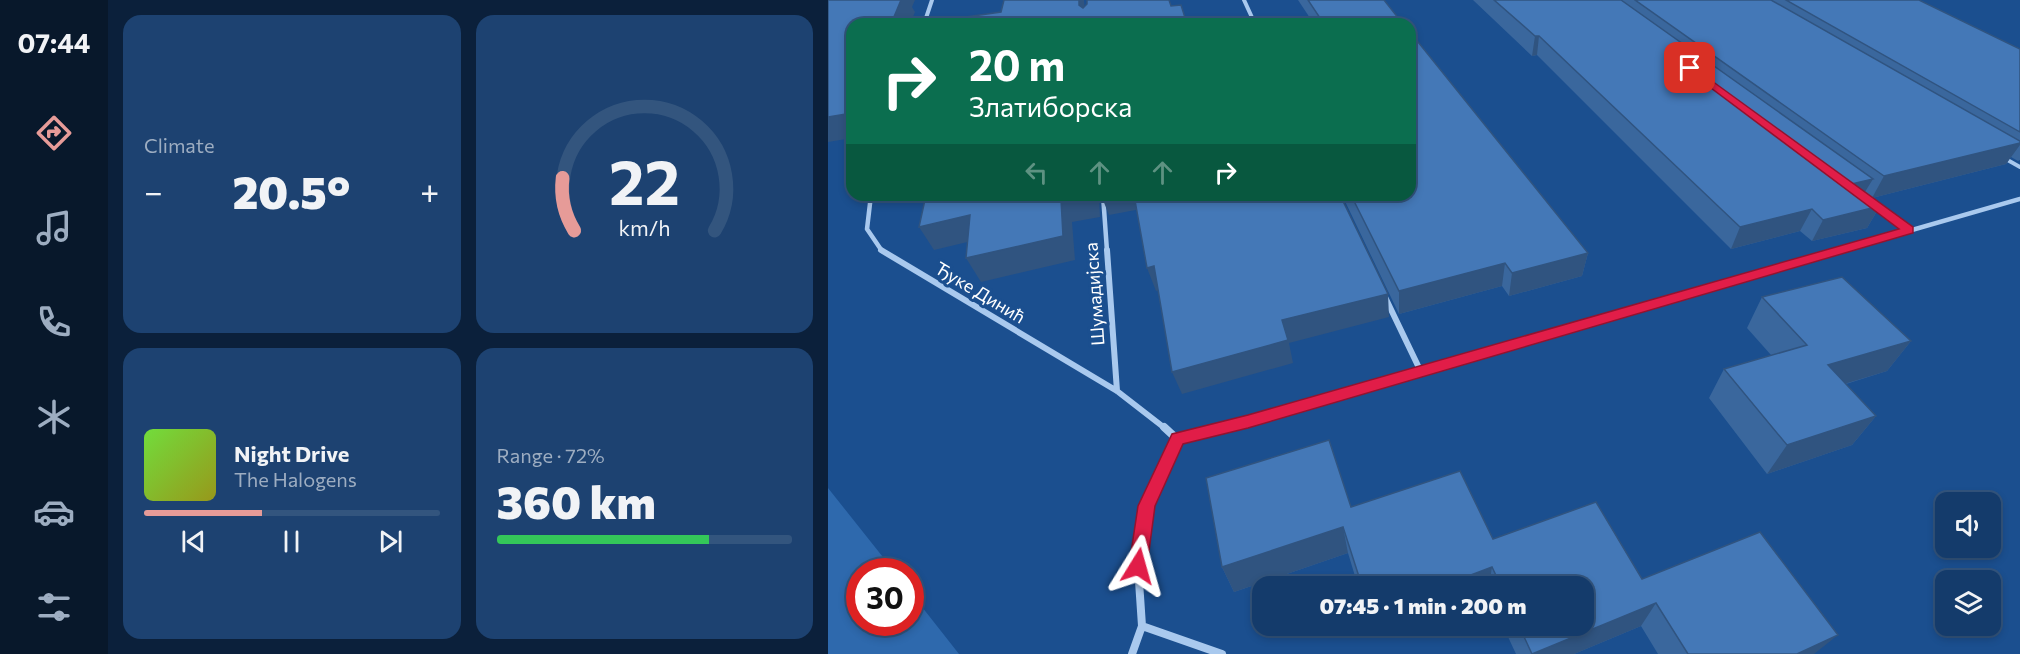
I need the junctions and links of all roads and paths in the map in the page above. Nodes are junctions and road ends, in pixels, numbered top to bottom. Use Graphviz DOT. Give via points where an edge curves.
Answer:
graph roads {
  1 [pos="932,0"];
  2 [pos="1244,0"];
  3 [pos="926,18"];
  4 [pos="1252,18"];
  5 [pos="2000,155"];
  6 [pos="2020,167"];
  7 [pos="2020,199"];
  8 [pos="870,201"];
  9 [pos="1103,201"];
  10 [pos="1871,202"];
  11 [pos="1908,230"];
  12 [pos="1381,289"];
  13 [pos="1421,372"];
  14 [pos="1117,391"];
  15 [pos="1177,439"];
  16 [pos="1142,626"];
  17 [pos="1132,654"];
  18 [pos="1222,654"];
  1 -- 3 [label="street"];
  2 -- 4 [label="street"];
  5 -- 6 [label="lane"];
  7 -- 11 [label="street"];
  8 -- 14 [label="street, Ђуке Динић" via="867,229 883,253"];
  9 -- 14 [label="street, Шумадијска"];
  10 -- 11 [label="street"];
  11 -- 13 [label="street"];
  12 -- 13 [label="street"];
  13 -- 15 [label="street"];
  14 -- 15 [label="street, Ђуке Динић"];
  15 -- 16 [label="street" via="1147,506 1138,566"];
  16 -- 17 [label="street"];
  16 -- 18 [label="street"];
}
